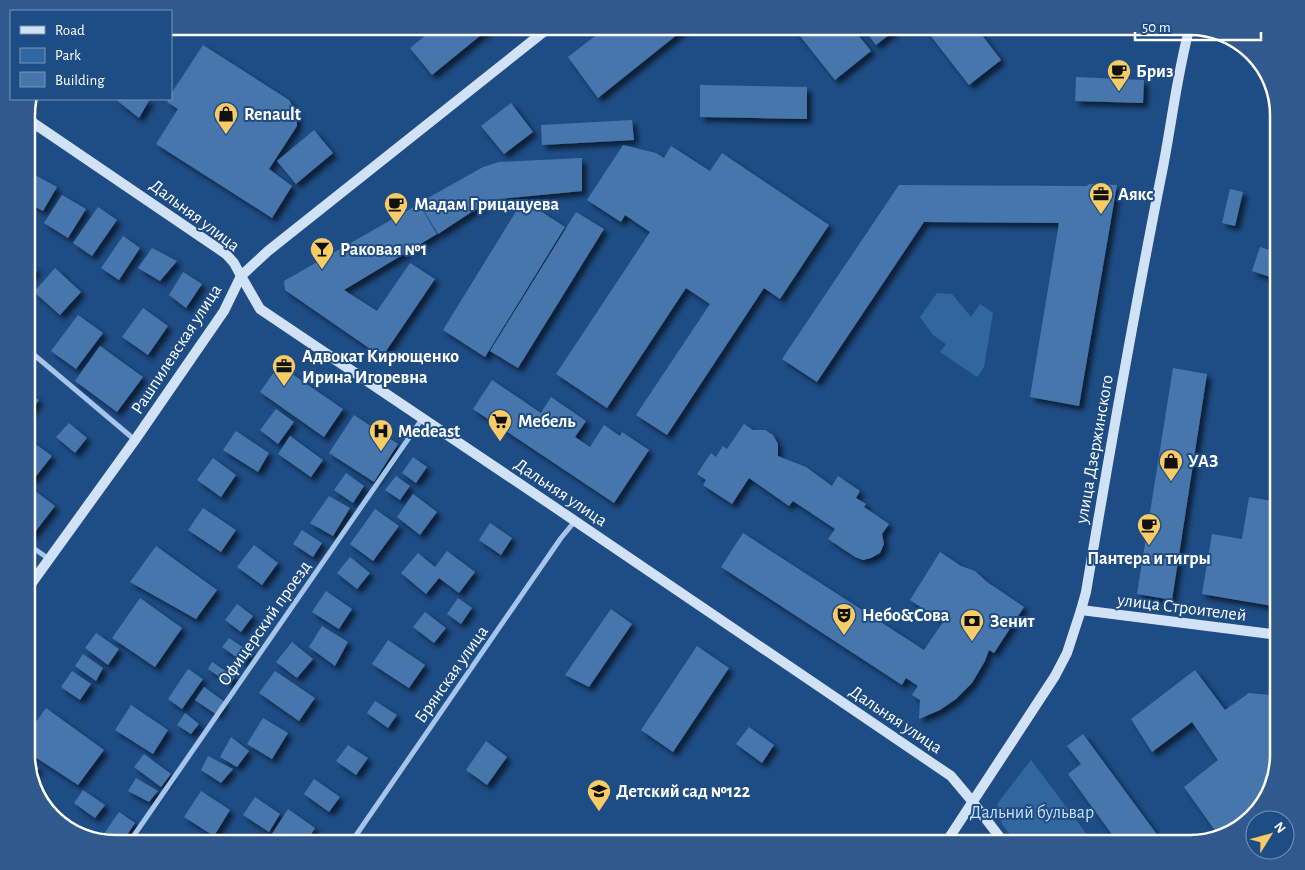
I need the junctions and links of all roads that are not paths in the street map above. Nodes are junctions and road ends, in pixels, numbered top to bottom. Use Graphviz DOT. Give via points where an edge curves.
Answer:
graph roads {
  1 [pos="540,35"];
  2 [pos="1188,35"];
  3 [pos="35,124"];
  4 [pos="240,276"];
  5 [pos="35,356"];
  6 [pos="423,418"];
  7 [pos="135,440"];
  8 [pos="575,521"];
  9 [pos="35,549"];
  10 [pos="49,560"];
  11 [pos="35,579"];
  12 [pos="1081,610"];
  13 [pos="1270,634"];
  14 [pos="972,801"];
  15 [pos="134,835"];
  16 [pos="356,835"];
  17 [pos="951,835"];
  18 [pos="998,835"];
  1 -- 4 [label="street, Рашпилевская улица"];
  2 -- 12 [label="street, улица Дзержинского"];
  3 -- 4 [label="street, Дальняя улица" via="226,254"];
  4 -- 6 [label="street, Дальняя улица" via="260,309"];
  4 -- 7 [label="street, Рашпилевская улица" via="224,311"];
  5 -- 7 [label="street"];
  6 -- 8 [label="street, Дальняя улица"];
  6 -- 15 [label="street, Офицерский проезд"];
  7 -- 10 [label="street, Рашпилевская улица"];
  8 -- 14 [label="street, Дальняя улица" via="951,776"];
  8 -- 16 [label="street, Брянская улица"];
  9 -- 10 [label="street"];
  10 -- 11 [label="street, Рашпилевская улица"];
  12 -- 13 [label="street, улица Строителей"];
  12 -- 14 [label="street, улица Дзержинского" via="1067,653 1055,676"];
  14 -- 17 [label="street, улица Дзержинского"];
  14 -- 18 [label="street, Дальняя улица"];
}
